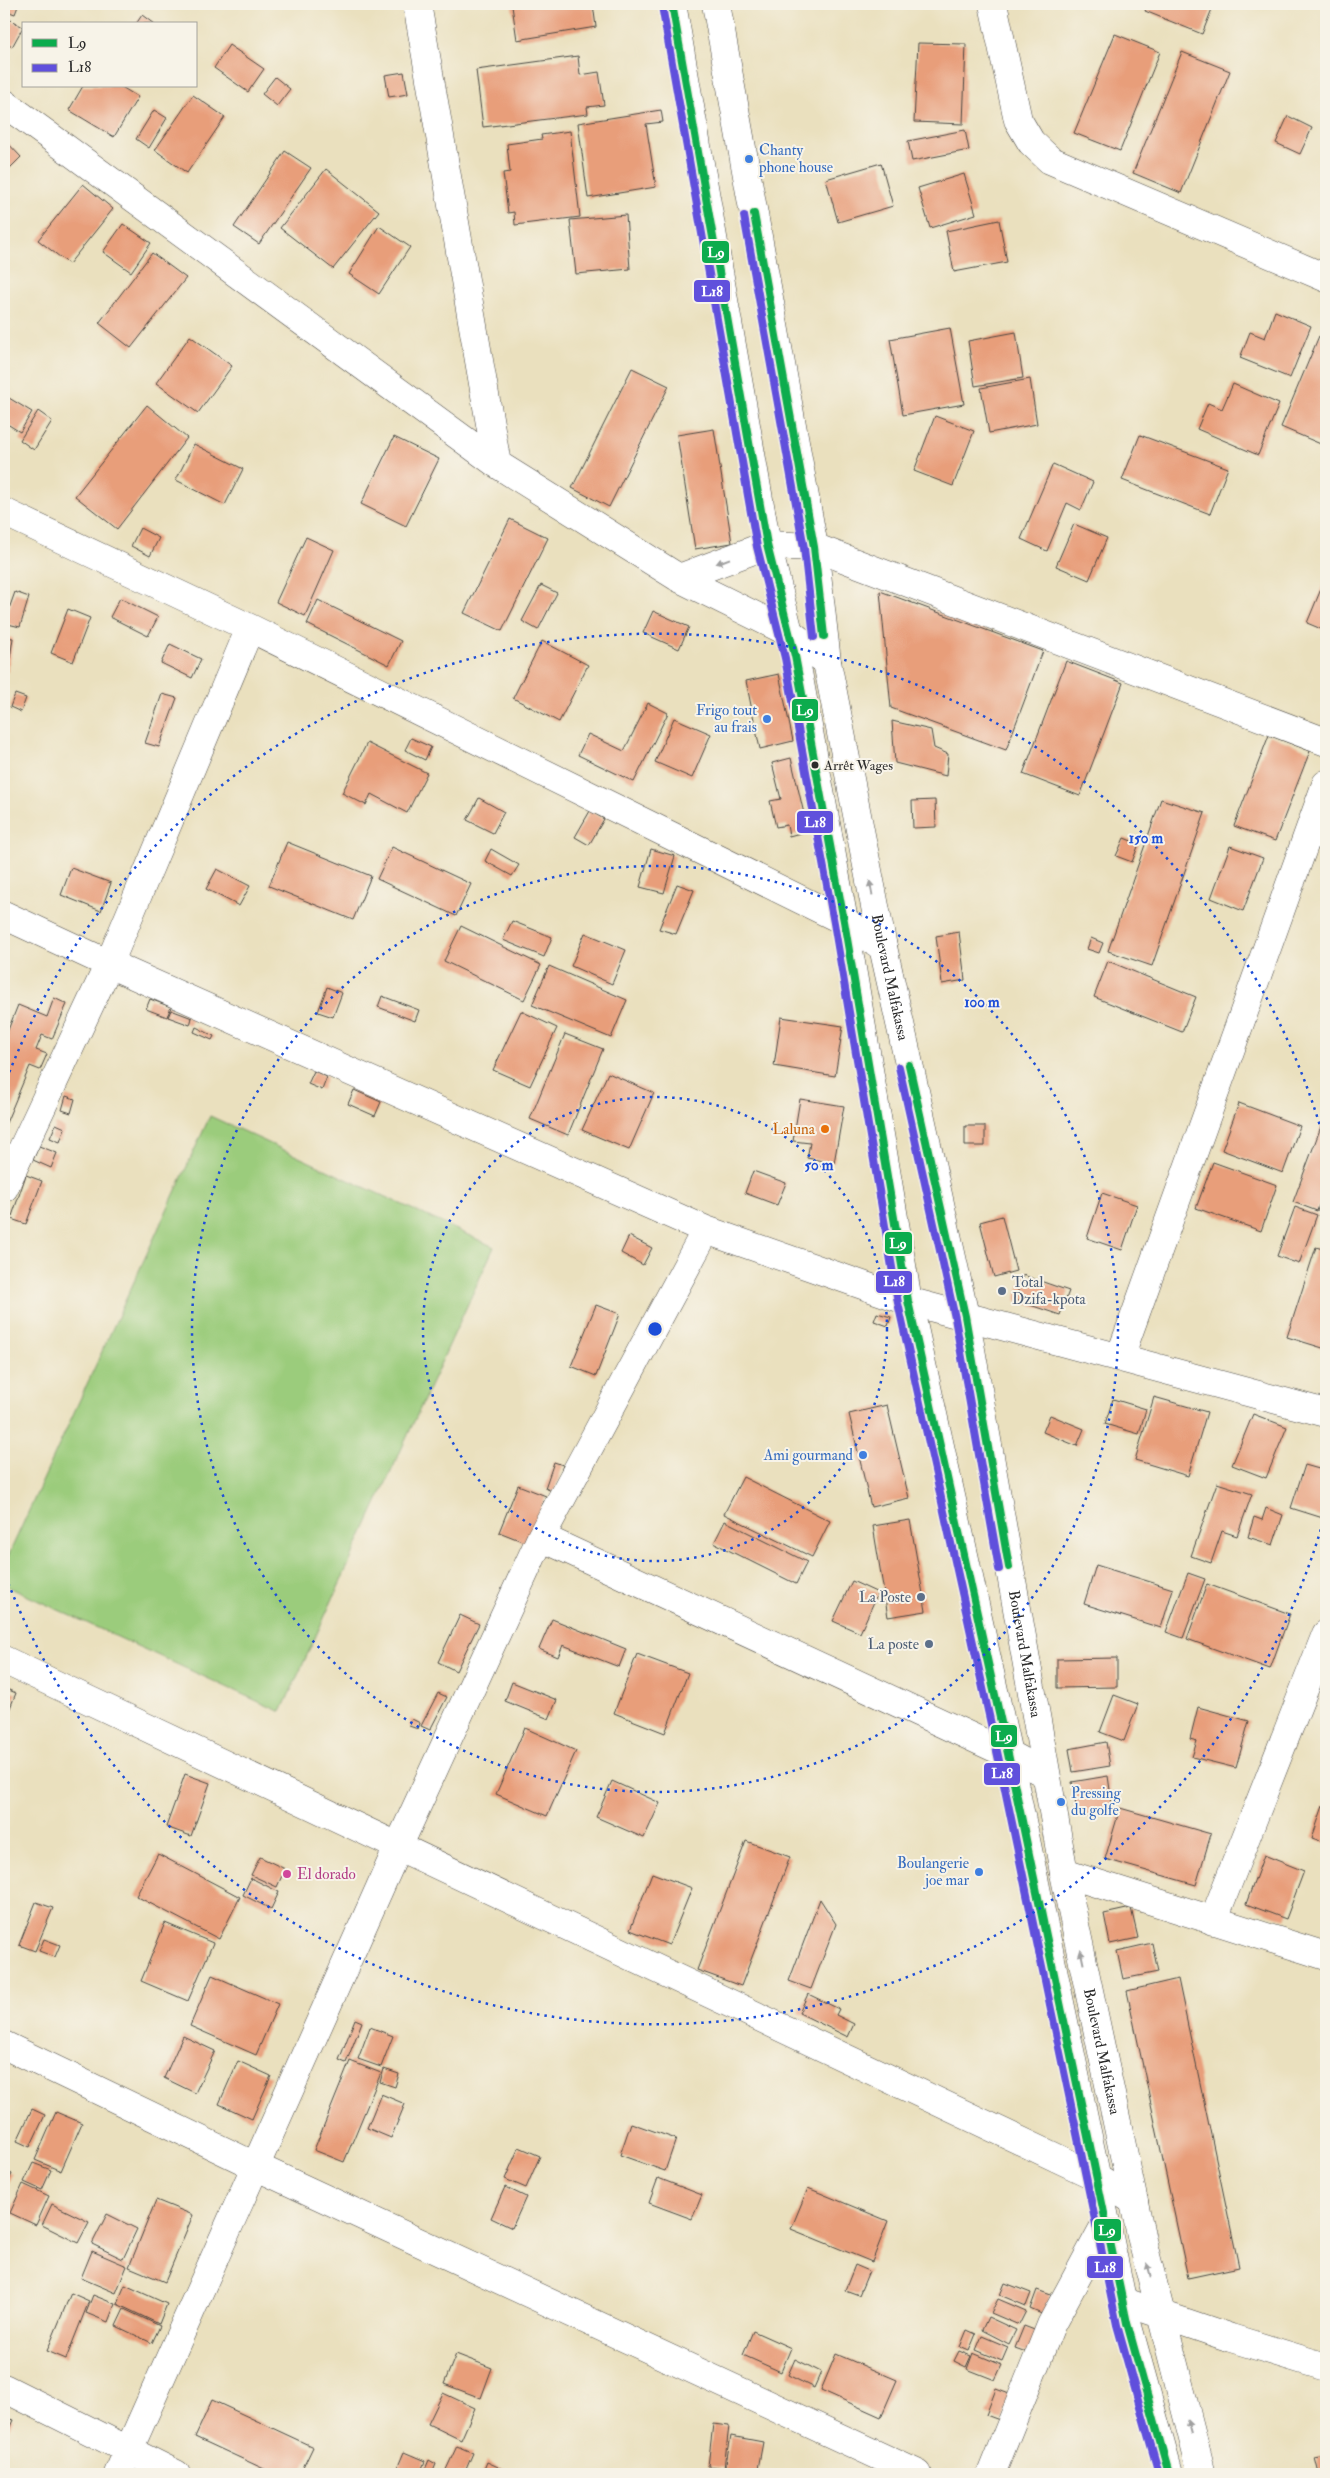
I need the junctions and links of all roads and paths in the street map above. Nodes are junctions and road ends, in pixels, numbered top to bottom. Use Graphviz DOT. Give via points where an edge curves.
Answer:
graph roads {
  1 [pos="417,4"];
  2 [pos="672,4"];
  3 [pos="716,4"];
  4 [pos="993,4"];
  5 [pos="4,103"];
  6 [pos="1326,278"];
  7 [pos="497,464"];
  8 [pos="4,512"];
  9 [pos="767,545"];
  10 [pos="814,548"];
  11 [pos="678,578"];
  12 [pos="250,628"];
  13 [pos="790,633"];
  14 [pos="827,662"];
  15 [pos="1326,742"];
  16 [pos="1326,784"];
  17 [pos="4,915"];
  18 [pos="844,921"];
  19 [pos="883,947"];
  20 [pos="109,964"];
  21 [pos="4,1188"];
  22 [pos="706,1230"];
  23 [pos="908,1301"];
  24 [pos="965,1316"];
  25 [pos="1120,1357"];
  26 [pos="1326,1413"];
  27 [pos="541,1537"];
  28 [pos="1326,1634"];
  29 [pos="4,1660"];
  30 [pos="1008,1754"];
  31 [pos="1045,1774"];
  32 [pos="398,1847"];
  33 [pos="1064,1873"];
  34 [pos="1213,1921"];
  35 [pos="1326,1956"];
  36 [pos="4,2044"];
  37 [pos="257,2167"];
  38 [pos="1095,2176"];
  39 [pos="1134,2201"];
  40 [pos="1106,2223"];
  41 [pos="1122,2301"];
  42 [pos="1160,2314"];
  43 [pos="1326,2367"];
  44 [pos="4,2388"];
  45 [pos="124,2463"];
  46 [pos="176,2474"];
  47 [pos="918,2474"];
  48 [pos="991,2474"];
  49 [pos="1169,2474"];
  50 [pos="1202,2474"];
  1 -- 7 [label="street"];
  2 -- 9 [label="street"];
  3 -- 10 [label="street, Boulevard Malfakassa"];
  4 -- 6 [label="street" via="1018,120 1031,142 1050,160"];
  5 -- 7 [label="street"];
  7 -- 11 [label="street"];
  8 -- 12 [label="street"];
  9 -- 10 [label="street"];
  9 -- 11 [label="street, one-way"];
  9 -- 13 [label="street"];
  10 -- 14 [label="street, Boulevard Malfakassa"];
  10 -- 15 [label="street"];
  11 -- 13 [label="street"];
  12 -- 18 [label="street"];
  12 -- 20 [label="street"];
  13 -- 14 [label="street"];
  13 -- 18 [label="street"];
  19 -- 14 [label="street, Boulevard Malfakassa, one-way"];
  16 -- 25 [label="street"];
  17 -- 20 [label="street"];
  18 -- 19 [label="street"];
  18 -- 23 [label="street"];
  19 -- 24 [label="street, Boulevard Malfakassa"];
  20 -- 21 [label="street"];
  20 -- 22 [label="street"];
  22 -- 23 [label="street"];
  22 -- 27 [label="street"];
  23 -- 24 [label="street"];
  23 -- 30 [label="street"];
  24 -- 25 [label="street"];
  24 -- 31 [label="street, Boulevard Malfakassa"];
  25 -- 26 [label="street"];
  27 -- 30 [label="street"];
  27 -- 32 [label="street"];
  28 -- 34 [label="street"];
  29 -- 32 [label="street"];
  30 -- 31 [label="street"];
  30 -- 38 [label="street"];
  31 -- 33 [label="street, Boulevard Malfakassa"];
  32 -- 37 [label="street"];
  32 -- 38 [label="street"];
  33 -- 34 [label="street"];
  39 -- 33 [label="street, Boulevard Malfakassa, one-way"];
  34 -- 35 [label="street"];
  36 -- 37 [label="street"];
  37 -- 45 [label="street"];
  37 -- 47 [label="street"];
  38 -- 39 [label="street"];
  38 -- 40 [label="street"];
  42 -- 39 [label="street, Boulevard Malfakassa, one-way"];
  40 -- 41 [label="street"];
  40 -- 48 [label="street" via="1052,2325"];
  41 -- 42 [label="street"];
  41 -- 49 [label="street"];
  42 -- 43 [label="street"];
  50 -- 42 [label="street, Boulevard Malfakassa, one-way"];
  44 -- 45 [label="street"];
  45 -- 46 [label="street"];
}
